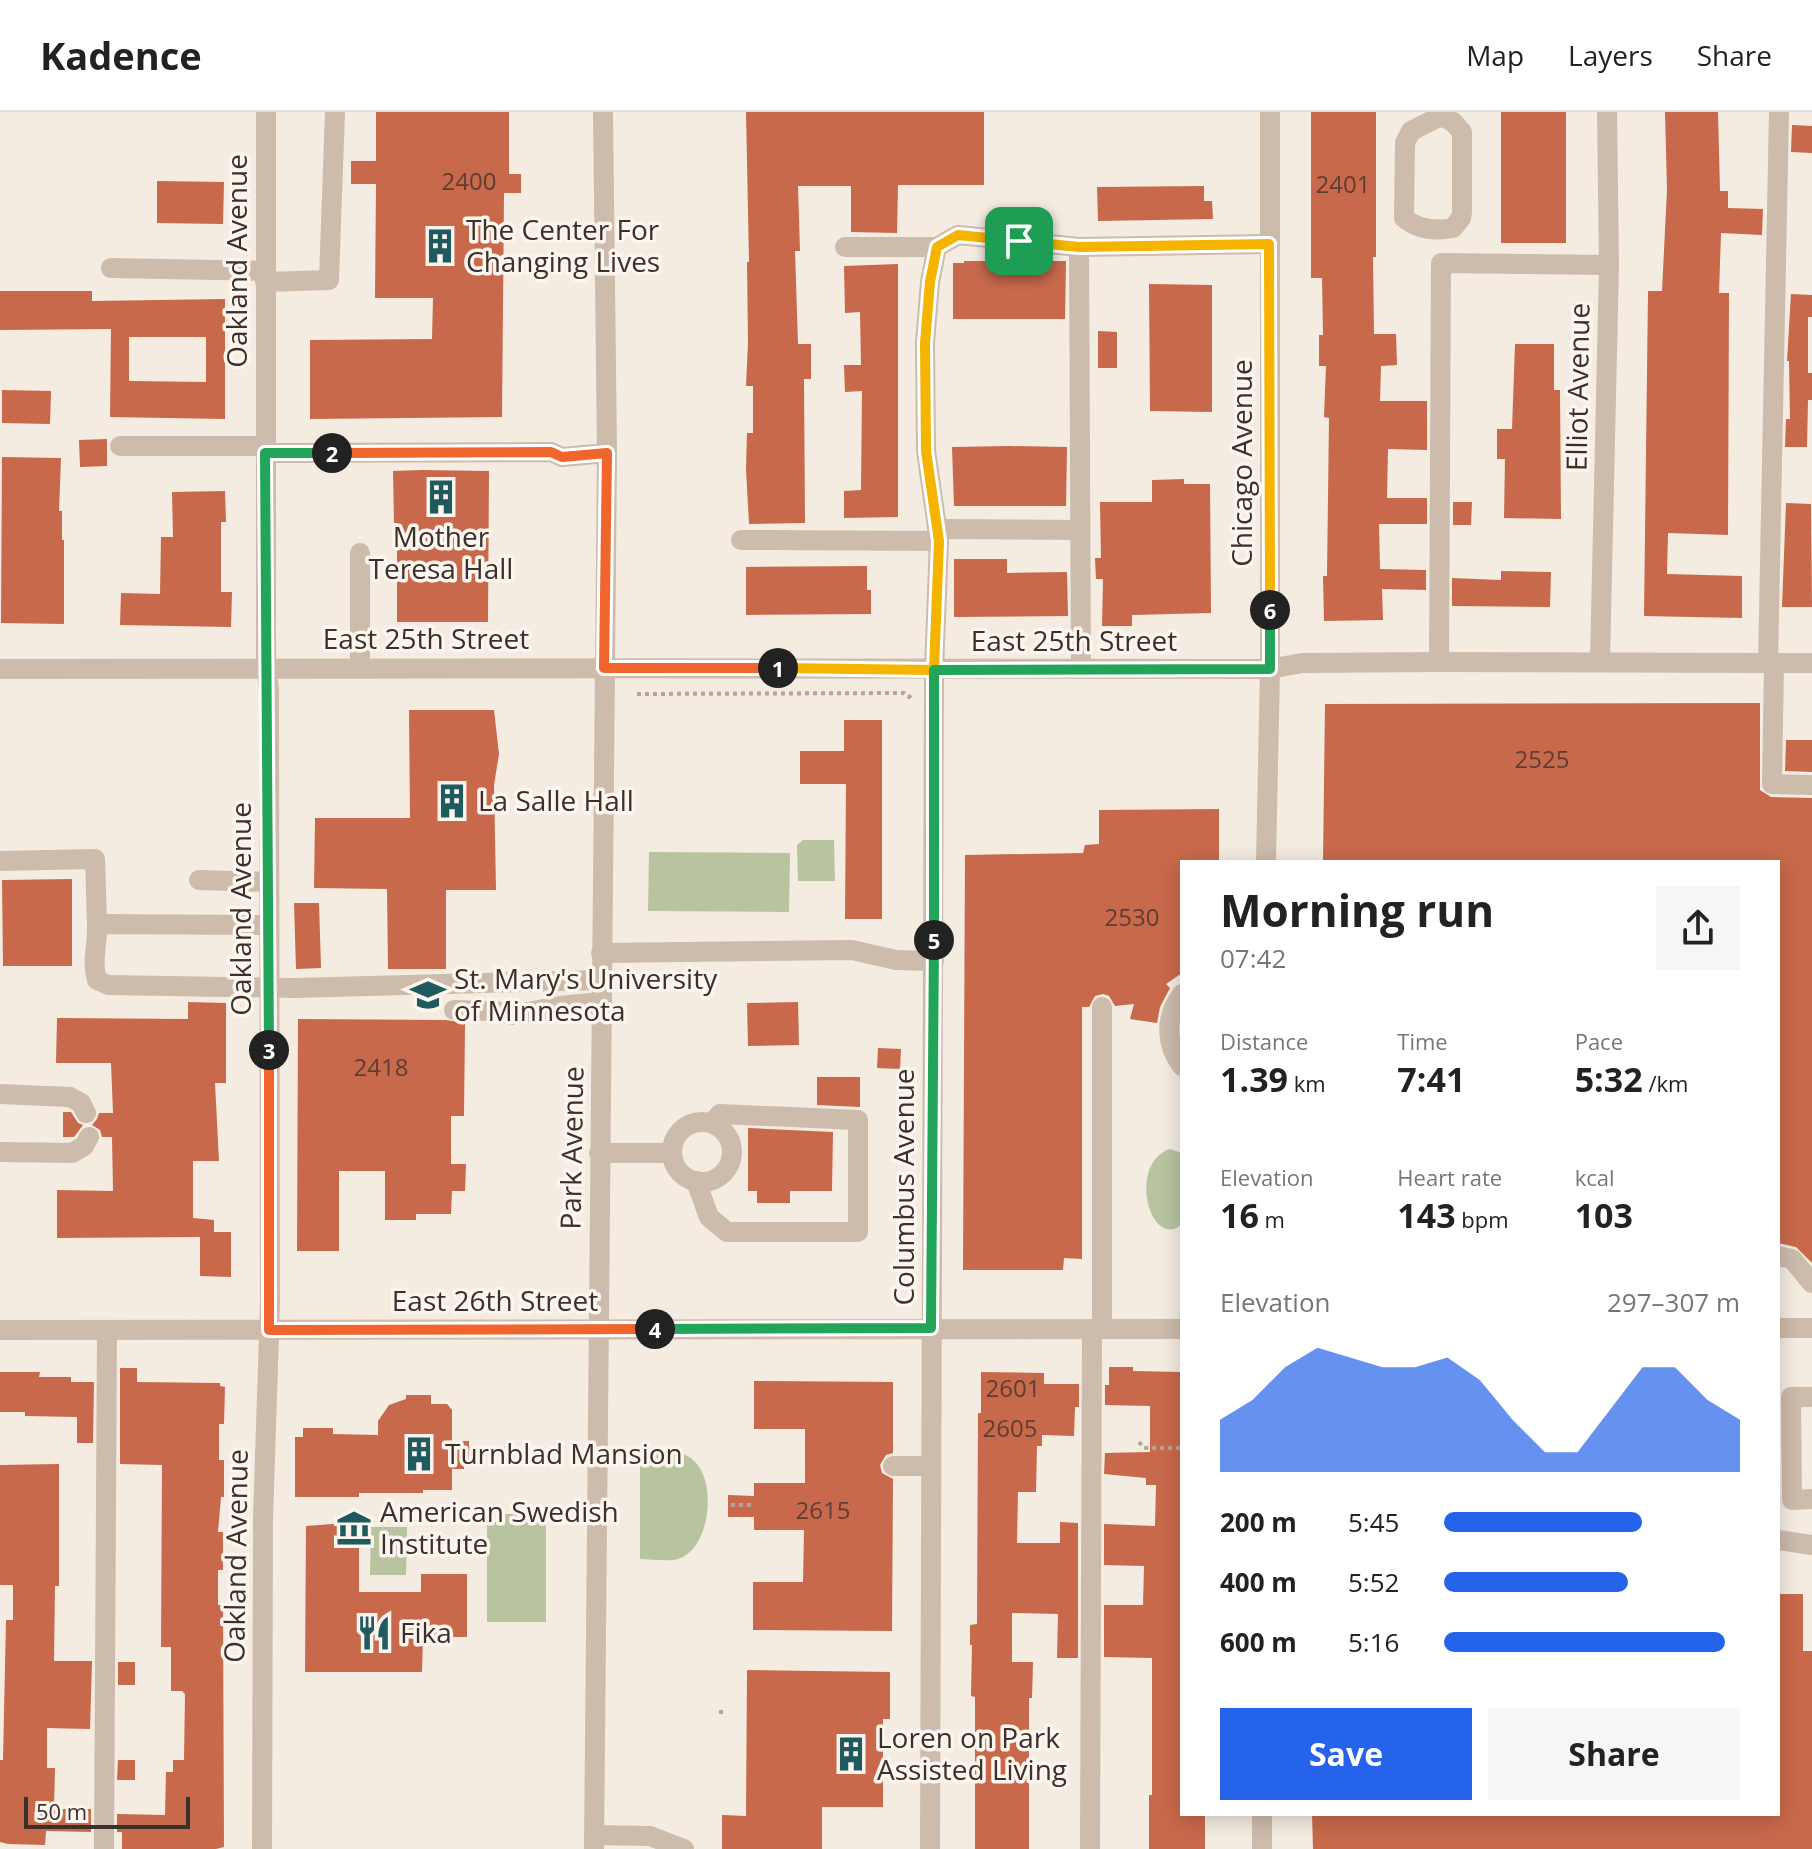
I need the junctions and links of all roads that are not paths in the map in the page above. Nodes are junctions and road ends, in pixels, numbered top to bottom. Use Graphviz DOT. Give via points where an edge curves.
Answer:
graph roads {
  1 [pos="266,112"];
  2 [pos="335,112"];
  3 [pos="603,112"];
  4 [pos="1270,112"];
  5 [pos="1607,112"];
  6 [pos="1779,112"];
  7 [pos="1441,114"];
  8 [pos="1269,244"];
  9 [pos="845,247"];
  10 [pos="937,247"];
  11 [pos="1079,247"];
  12 [pos="1609,265"];
  13 [pos="111,268"];
  14 [pos="265,276"];
  15 [pos="120,446"];
  16 [pos="265,450"];
  17 [pos="607,453"];
  18 [pos="1080,530"];
  19 [pos="938,535"];
  20 [pos="741,540"];
  21 [pos="360,553"];
  22 [pos="1439,662"];
  23 [pos="1600,662"];
  24 [pos="1812,663"];
  25 [pos="1771,664"];
  26 [pos="360,667"];
  27 [pos="266,668"];
  28 [pos="604,668"];
  29 [pos="1081,668"];
  30 [pos="0,669"];
  31 [pos="1270,669"];
  32 [pos="934,670"];
  33 [pos="1812,785"];
  34 [pos="1266,860"];
  35 [pos="0,861"];
  36 [pos="199,880"];
  37 [pos="268,882"];
  38 [pos="97,924"];
  39 [pos="268,925"];
  40 [pos="601,953"];
  41 [pos="934,961"];
  42 [pos="601,980"];
  43 [pos="269,987"];
  44 [pos="1180,997"];
  45 [pos="601,1002"];
  46 [pos="1102,1007"];
  47 [pos="454,1010"];
  48 [pos="1180,1062"];
  49 [pos="0,1094"];
  50 [pos="86,1113"];
  51 [pos="712,1123"];
  52 [pos="89,1137"];
  53 [pos="0,1152"];
  54 [pos="599,1153"];
  55 [pos="672,1153"];
  56 [pos="696,1181"];
  57 [pos="1780,1256"];
  58 [pos="1812,1283"];
  59 [pos="931,1328"];
  60 [pos="1780,1328"];
  61 [pos="1812,1328"];
  62 [pos="598,1329"];
  63 [pos="1097,1329"];
  64 [pos="1180,1329"];
  65 [pos="0,1330"];
  66 [pos="107,1330"];
  67 [pos="269,1330"];
  68 [pos="1812,1397"];
  69 [pos="893,1466"];
  70 [pos="931,1466"];
  71 [pos="1812,1499"];
  72 [pos="1780,1540"];
  73 [pos="1812,1545"];
  74 [pos="1262,1816"];
  75 [pos="594,1842"];
  76 [pos="104,1849"];
  77 [pos="262,1849"];
  78 [pos="684,1849"];
  79 [pos="930,1849"];
  80 [pos="1090,1849"];
  81 [pos="1262,1849"];
  1 -- 14 [label="street, Oakland Avenue"];
  2 -- 14 [label="street" via="329,280"];
  3 -- 17 [label="street, Park Avenue"];
  4 -- 8 [label="street, Chicago Avenue"];
  5 -- 12 [label="street, Elliot Avenue"];
  6 -- 25 [label="street"];
  7 -- 7 [label="street" via="1411,131 1404,157 1404,218 1438,230 1453,228 1462,212 1462,132"];
  8 -- 11 [label="street"];
  8 -- 31 [label="street, Chicago Avenue"];
  9 -- 10 [label="street"];
  10 -- 11 [label="street" via="958,235"];
  10 -- 19 [label="street, Columbus Avenue" via="925,343 926,451"];
  11 -- 18 [label="street"];
  12 -- 22 [label="street" via="1441,263"];
  12 -- 23 [label="street, Elliot Avenue"];
  13 -- 14 [label="street"];
  14 -- 16 [label="street, Oakland Avenue"];
  15 -- 16 [label="street"];
  16 -- 17 [label="street" via="551,452 562,457"];
  16 -- 27 [label="street, Oakland Avenue"];
  17 -- 28 [label="street, Park Avenue"];
  18 -- 19 [label="street"];
  18 -- 29 [label="street"];
  19 -- 20 [label="street"];
  19 -- 32 [label="street, Columbus Avenue"];
  21 -- 26 [label="street"];
  22 -- 23 [label="street, East 25th Street"];
  22 -- 31 [label="street, East 25th Street" via="1302,663"];
  23 -- 25 [label="street, East 25th Street"];
  24 -- 25 [label="street, East 25th Street"];
  25 -- 33 [label="street" via="1772,784"];
  26 -- 27 [label="street, East 25th Street"];
  26 -- 28 [label="street, East 25th Street"];
  27 -- 30 [label="street, East 25th Street"];
  27 -- 37 [label="street, Oakland Avenue"];
  28 -- 32 [label="street, East 25th Street"];
  28 -- 40 [label="street, Park Avenue"];
  29 -- 31 [label="street, East 25th Street"];
  29 -- 32 [label="street, East 25th Street"];
  31 -- 34 [label="street, Chicago Avenue"];
  32 -- 41 [label="street, Columbus Avenue"];
  35 -- 38 [label="street" via="95,859"];
  36 -- 37 [label="street"];
  37 -- 39 [label="street, Oakland Avenue"];
  38 -- 39 [label="street"];
  38 -- 43 [label="street" via="92,965 97,980 108,985"];
  39 -- 43 [label="street, Oakland Avenue"];
  40 -- 41 [label="street" via="852,950 896,960"];
  40 -- 42 [label="street, Park Avenue"];
  41 -- 59 [label="street, Columbus Avenue"];
  42 -- 43 [label="street"];
  42 -- 45 [label="street, Park Avenue"];
  43 -- 67 [label="street, Oakland Avenue"];
  44 -- 48 [label="street" via="1169,1026"];
  45 -- 47 [label="street" via="512,1015"];
  45 -- 54 [label="street, Park Avenue"];
  46 -- 63 [label="street"];
  49 -- 50 [label="street" via="70,1097"];
  51 -- 55 [label="street" via="684,1128"];
  51 -- 56 [label="street" via="728,1136 730,1164 716,1178"];
  51 -- 56 [label="street" via="720,1114 858,1120 858,1232 727,1232 709,1217"];
  52 -- 53 [label="street" via="72,1153"];
  54 -- 55 [label="street"];
  54 -- 62 [label="street, Park Avenue"];
  55 -- 56 [label="street" via="679,1171"];
  57 -- 58 [label="street" via="1792,1259"];
  59 -- 62 [label="street, East 26th Street"];
  59 -- 63 [label="street, East 26th Street"];
  59 -- 70 [label="street, Columbus Avenue"];
  60 -- 61 [label="street"];
  62 -- 67 [label="street, East 26th Street"];
  62 -- 75 [label="street, Park Avenue"];
  63 -- 64 [label="street, East 26th Street"];
  63 -- 80 [label="street"];
  65 -- 66 [label="street, East 26th Street"];
  66 -- 67 [label="street, East 26th Street"];
  66 -- 76 [label="street"];
  67 -- 77 [label="street, Oakland Avenue"];
  68 -- 71 [label="street" via="1791,1397 1792,1500"];
  69 -- 70 [label="street"];
  70 -- 79 [label="street, Columbus Avenue"];
  72 -- 73 [label="street"];
  74 -- 81 [label="street"];
  75 -- 78 [label="street" via="650,1836"];
}
